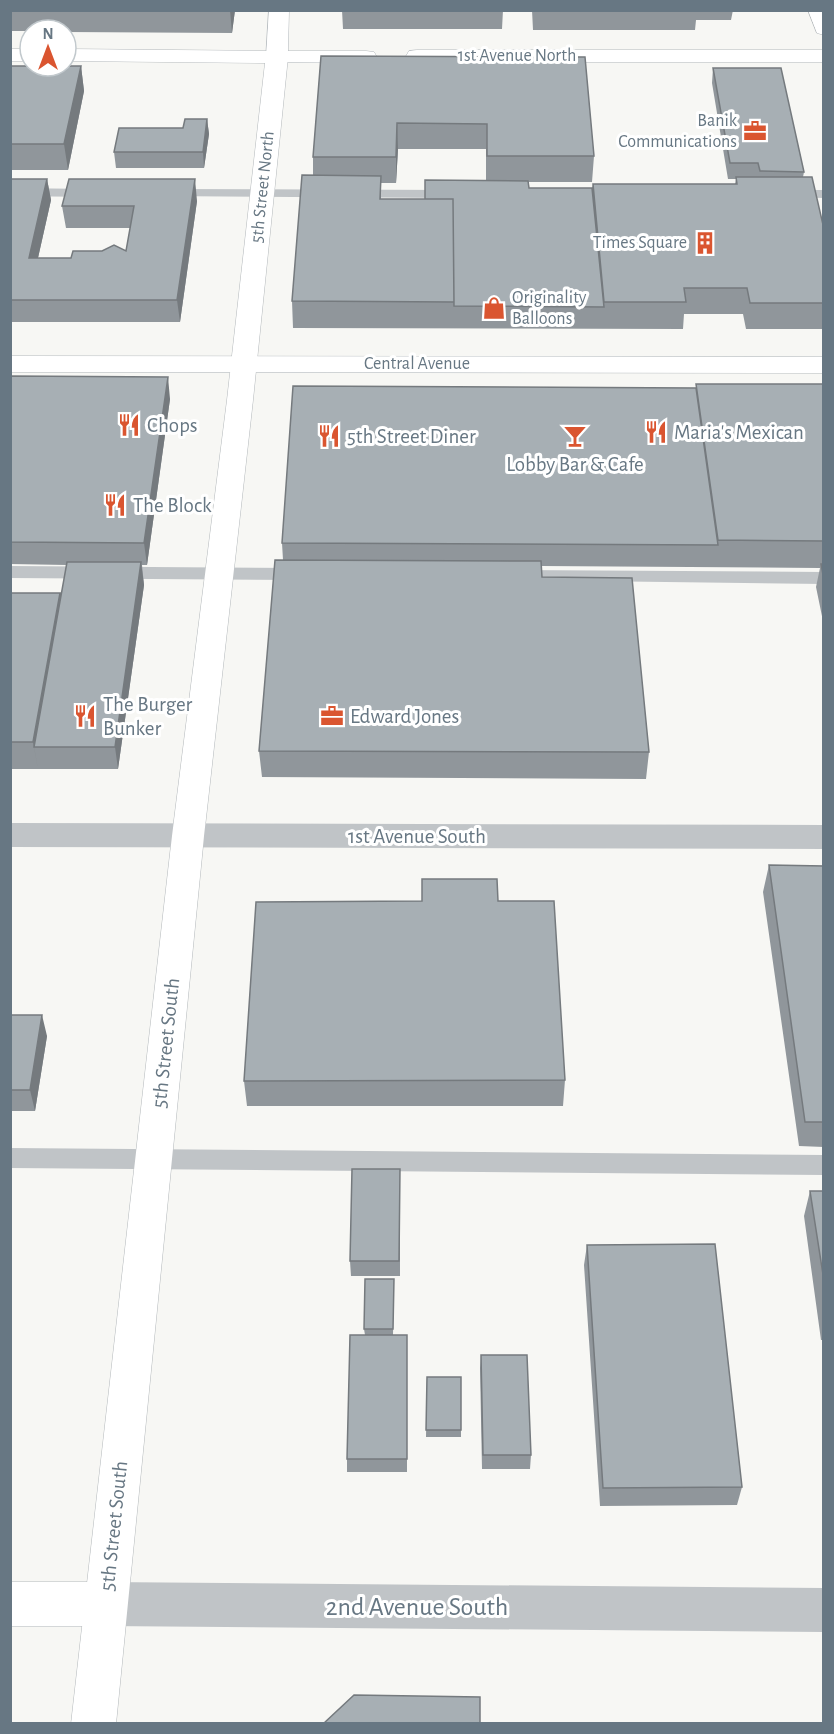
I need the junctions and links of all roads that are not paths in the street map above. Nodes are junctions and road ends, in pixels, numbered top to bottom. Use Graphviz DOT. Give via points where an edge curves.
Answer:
graph roads {
  1 [pos="279,10"];
  2 [pos="819,10"];
  3 [pos="824,29"];
  4 [pos="78,56"];
  5 [pos="824,56"];
  6 [pos="277,57"];
  7 [pos="10,192"];
  8 [pos="110,193"];
  9 [pos="157,193"];
  10 [pos="262,194"];
  11 [pos="471,194"];
  12 [pos="768,194"];
  13 [pos="824,194"];
  14 [pos="244,363"];
  15 [pos="10,364"];
  16 [pos="824,365"];
  17 [pos="10,572"];
  18 [pos="219,573"];
  19 [pos="313,574"];
  20 [pos="502,576"];
  21 [pos="824,578"];
  22 [pos="10,835"];
  23 [pos="188,836"];
  24 [pos="824,837"];
  25 [pos="10,1158"];
  26 [pos="154,1160"];
  27 [pos="824,1164"];
  28 [pos="10,1604"];
  29 [pos="105,1604"];
  30 [pos="824,1610"];
  31 [pos="93,1724"];
  1 -- 6 [label="main road, 5th Street North"];
  2 -- 3 [label="main road"];
  4 -- 6 [label="main road, 1st Avenue North"];
  5 -- 6 [label="main road, 1st Avenue North"];
  6 -- 10 [label="main road, 5th Street North"];
  7 -- 8 [label="lane"];
  9 -- 10 [label="lane"];
  10 -- 11 [label="lane"];
  10 -- 14 [label="main road, 5th Street North"];
  12 -- 13 [label="lane"];
  14 -- 15 [label="main road, Central Avenue"];
  14 -- 16 [label="main road, Central Avenue"];
  14 -- 18 [label="main road, 5th Street South"];
  17 -- 18 [label="lane"];
  18 -- 19 [label="lane"];
  18 -- 23 [label="main road, 5th Street South"];
  20 -- 21 [label="lane"];
  22 -- 23 [label="street, 1st Avenue South"];
  23 -- 24 [label="street, 1st Avenue South"];
  23 -- 26 [label="main road, 5th Street South"];
  25 -- 26 [label="lane"];
  26 -- 27 [label="lane"];
  26 -- 29 [label="main road, 5th Street South"];
  28 -- 29 [label="main road, 2nd Avenue South"];
  29 -- 30 [label="street, 2nd Avenue South"];
  29 -- 31 [label="main road, 5th Street South"];
}
